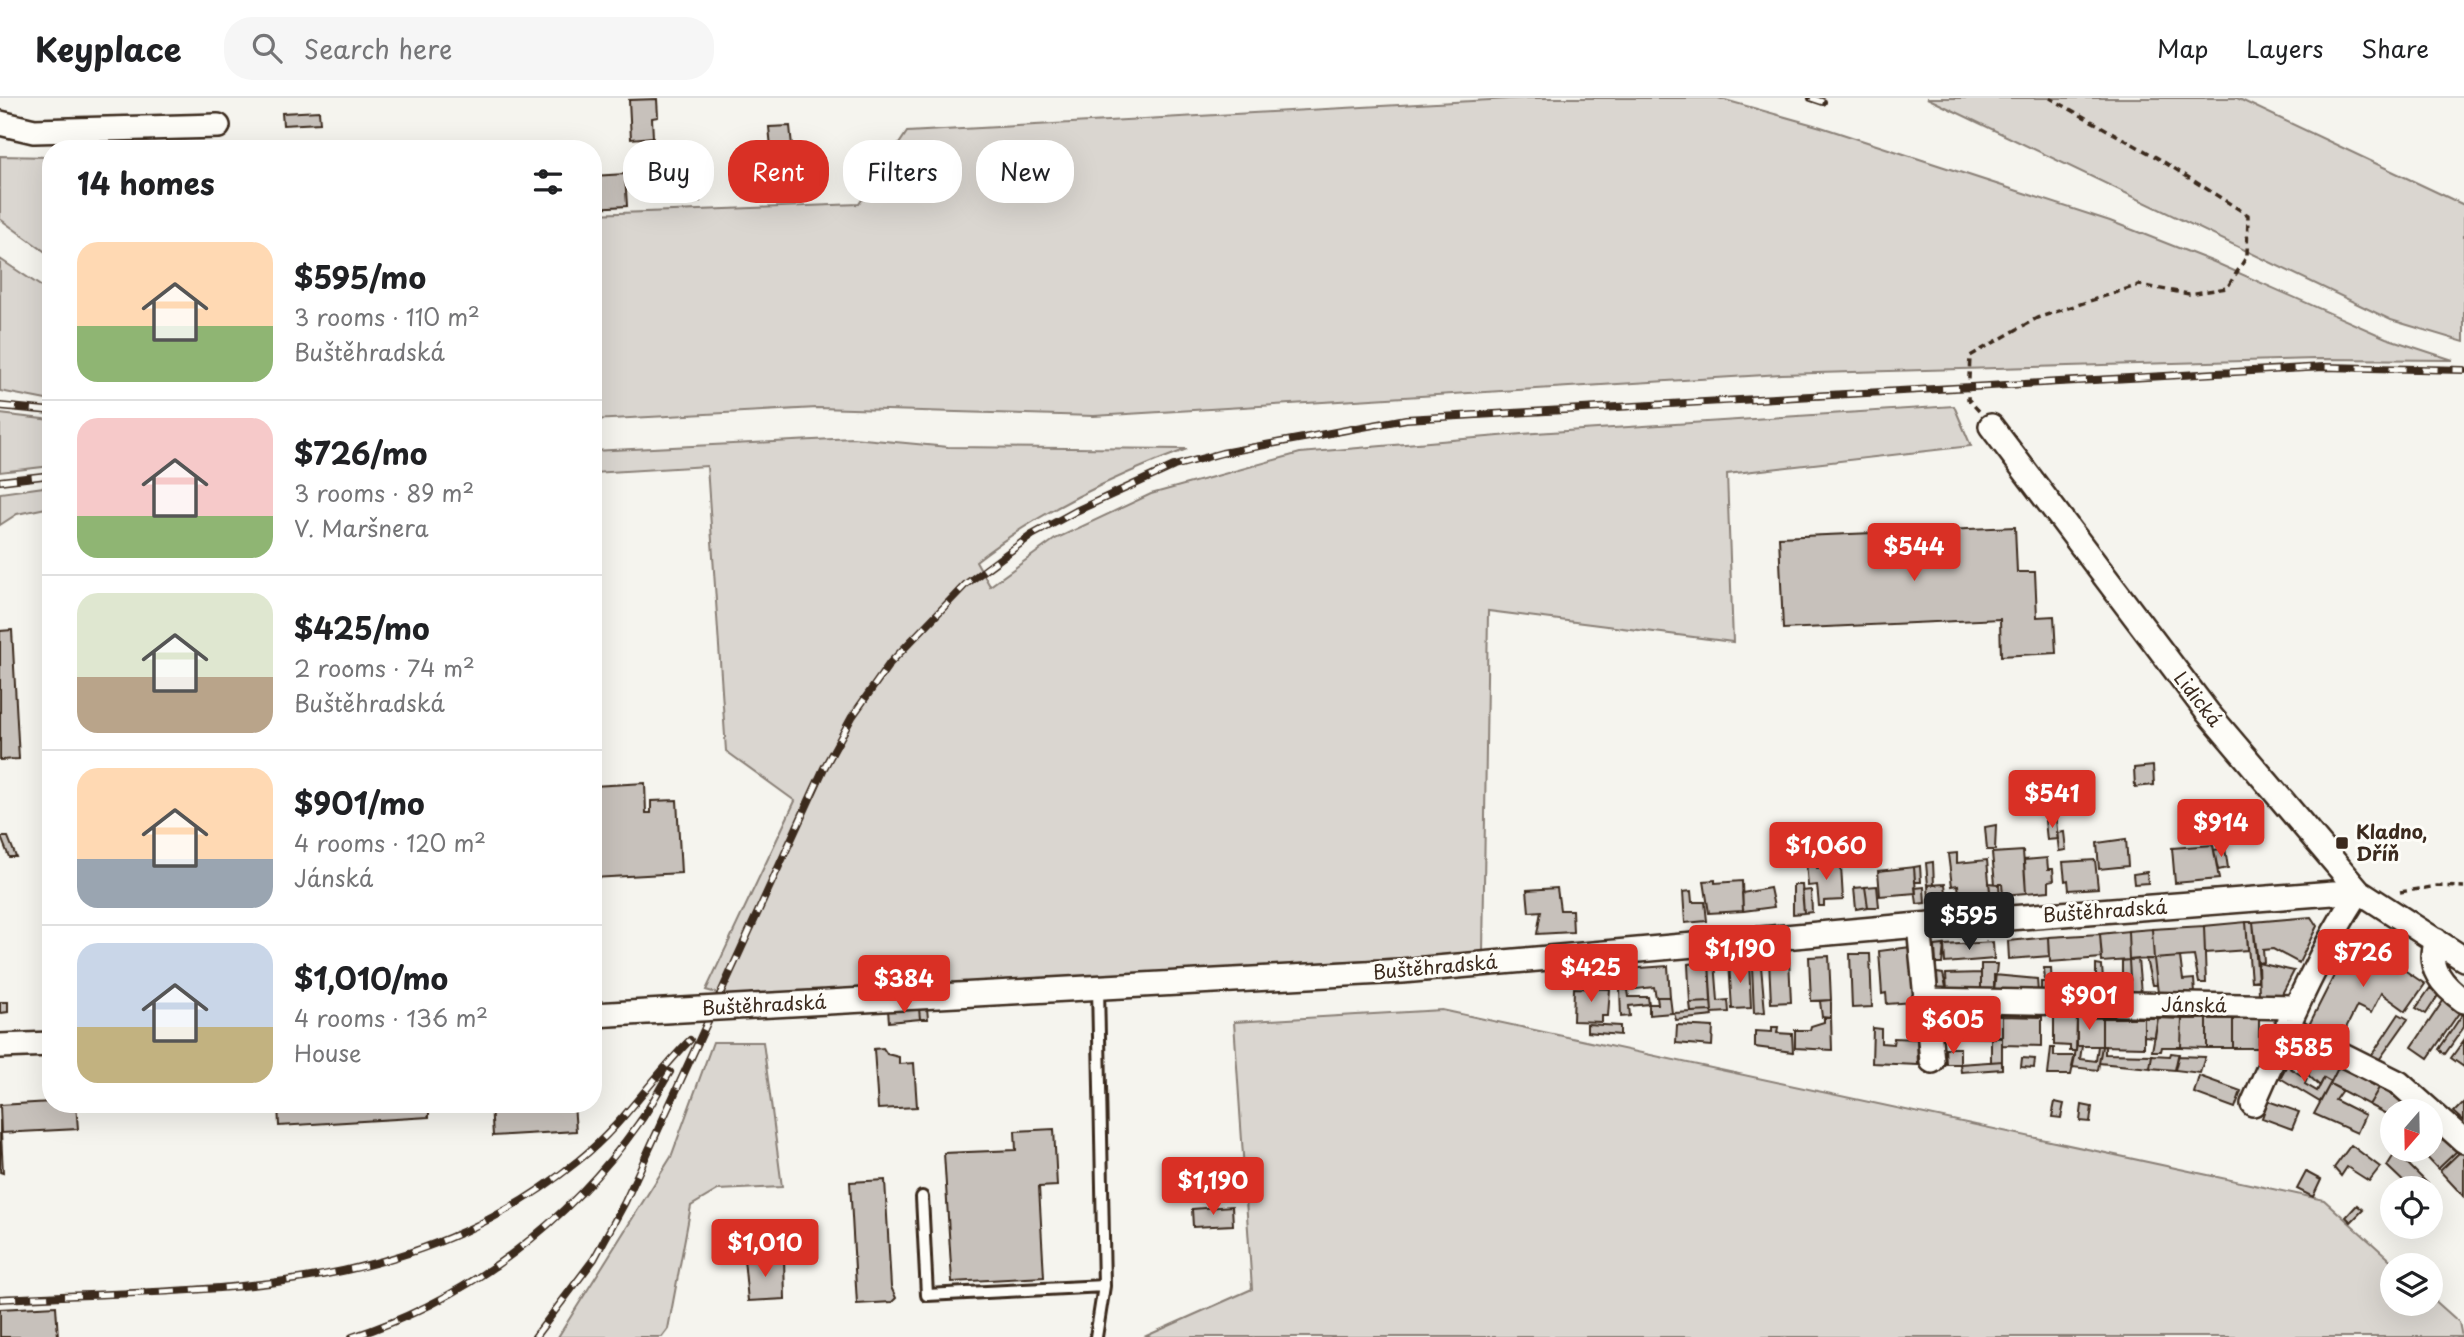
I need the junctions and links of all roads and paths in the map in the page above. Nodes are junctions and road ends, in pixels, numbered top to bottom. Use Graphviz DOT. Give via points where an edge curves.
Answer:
graph roads {
  1 [pos="2050,98"];
  2 [pos="0,123"];
  3 [pos="218,126"];
  4 [pos="1991,426"];
  5 [pos="2464,887"];
  6 [pos="2359,891"];
  7 [pos="2410,892"];
  8 [pos="1919,925"];
  9 [pos="2436,940"];
  10 [pos="2464,958"];
  11 [pos="1098,987"];
  12 [pos="1924,1000"];
  13 [pos="2464,1001"];
  14 [pos="602,1014"];
  15 [pos="2292,1017"];
  16 [pos="42,1044"];
  17 [pos="0,1046"];
  18 [pos="1932,1061"];
  19 [pos="2253,1104"];
  20 [pos="2464,1141"];
  21 [pos="922,1197"];
  22 [pos="1104,1286"];
  23 [pos="1096,1337"];
  1 -- 4 [label="path" via="2248,215 2247,256 2227,288 2189,294 2139,285 2037,318 1970,356 1968,398"];
  2 -- 3 [label="street" via="34,131"];
  4 -- 6 [label="street, Lidická" via="2208,713"];
  5 -- 7 [label="path"];
  6 -- 8 [label="street, Buštěhradská"];
  6 -- 9 [label="street, Lidická"];
  6 -- 15 [label="street"];
  8 -- 11 [label="street, Buštěhradská" via="1402,971"];
  8 -- 12 [label="street"];
  9 -- 10 [label="street, Lidická"];
  9 -- 13 [label="street" via="2433,957 2438,976"];
  11 -- 14 [label="street, Buštěhradská, bridge"];
  11 -- 22 [label="lane"];
  12 -- 15 [label="street, Jánská"];
  12 -- 18 [label="street"];
  15 -- 19 [label="street"];
  15 -- 20 [label="street, Jánská" via="2399,1083"];
  16 -- 17 [label="street"];
  21 -- 22 [label="lane" via="927,1295"];
  22 -- 23 [label="lane"];
}
